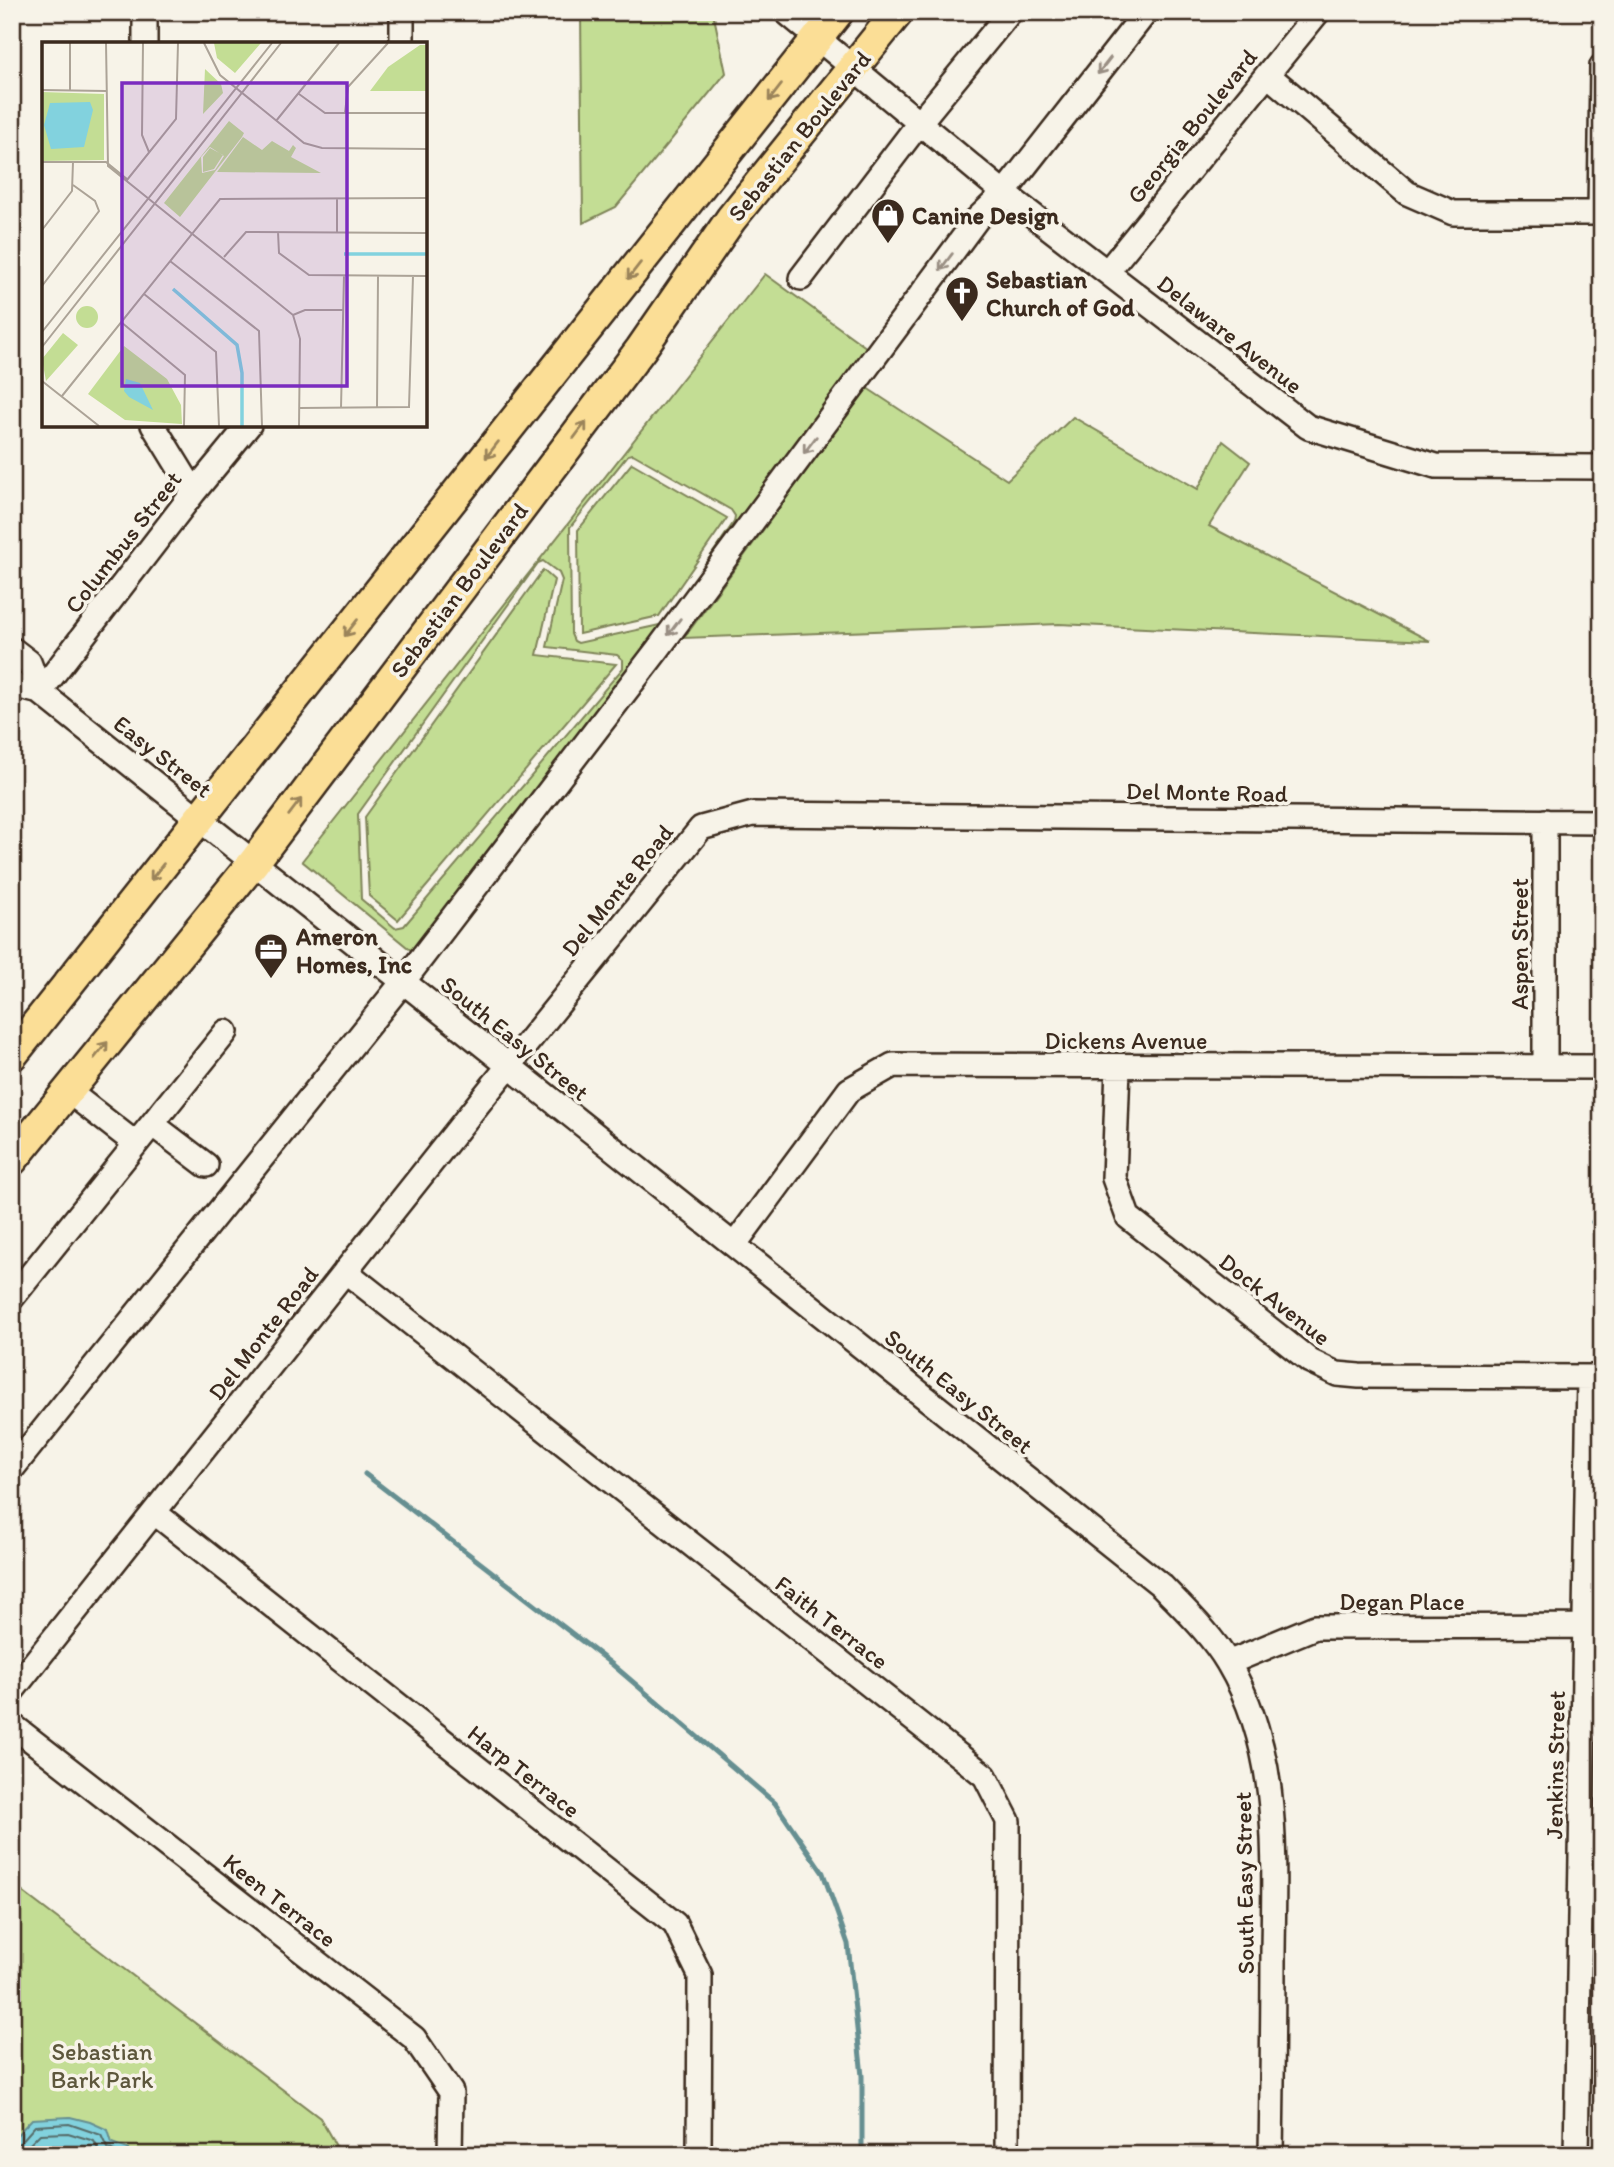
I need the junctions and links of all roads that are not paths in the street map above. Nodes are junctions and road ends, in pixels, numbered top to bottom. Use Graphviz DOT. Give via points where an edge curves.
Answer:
graph roads {
  1 [pos="145,12"];
  2 [pos="402,12"];
  3 [pos="786,12"];
  4 [pos="838,12"];
  5 [pos="898,12"];
  6 [pos="1010,12"];
  7 [pos="1146,12"];
  8 [pos="1318,12"];
  9 [pos="817,39"];
  10 [pos="145,42"];
  11 [pos="402,42"];
  12 [pos="1602,66"];
  13 [pos="852,69"];
  14 [pos="1268,75"];
  15 [pos="920,122"];
  16 [pos="1004,193"];
  17 [pos="1601,213"];
  18 [pos="1107,272"];
  19 [pos="801,278"];
  20 [pos="153,427"];
  21 [pos="246,427"];
  22 [pos="1602,467"];
  23 [pos="194,492"];
  24 [pos="12,649"];
  25 [pos="12,685"];
  26 [pos="40,692"];
  27 [pos="200,819"];
  28 [pos="1545,821"];
  29 [pos="1602,822"];
  30 [pos="254,862"];
  31 [pos="403,982"];
  32 [pos="226,1032"];
  33 [pos="12,1055"];
  34 [pos="508,1067"];
  35 [pos="1118,1067"];
  36 [pos="1545,1067"];
  37 [pos="1602,1068"];
  38 [pos="68,1091"];
  39 [pos="152,1124"];
  40 [pos="136,1144"];
  41 [pos="12,1160"];
  42 [pos="206,1164"];
  43 [pos="735,1244"];
  44 [pos="345,1271"];
  45 [pos="12,1298"];
  46 [pos="1595,1377"];
  47 [pos="12,1469"];
  48 [pos="155,1513"];
  49 [pos="1584,1626"];
  50 [pos="1228,1663"];
  51 [pos="12,1691"];
  52 [pos="12,1726"];
  53 [pos="450,2155"];
  54 [pos="699,2155"];
  55 [pos="1007,2155"];
  56 [pos="1271,2155"];
  57 [pos="1576,2155"];
  1 -- 10 [label="street"];
  2 -- 11 [label="street"];
  3 -- 9 [label="street, Delaware Avenue"];
  4 -- 9 [label="main road, Sebastian Boulevard"];
  5 -- 13 [label="main road, Sebastian Boulevard"];
  6 -- 15 [label="street"];
  7 -- 16 [label="street, one-way"];
  8 -- 14 [label="street, Georgia Boulevard"];
  9 -- 13 [label="street, Delaware Avenue"];
  9 -- 27 [label="main road, Sebastian Boulevard, one-way"];
  12 -- 17 [label="street"];
  13 -- 15 [label="street, Delaware Avenue"];
  30 -- 13 [label="main road, Sebastian Boulevard, one-way" via="641,349 731,219"];
  14 -- 17 [label="street" via="1407,193 1453,213"];
  14 -- 18 [label="street, Georgia Boulevard"];
  15 -- 16 [label="street, Delaware Avenue"];
  15 -- 19 [label="street"];
  16 -- 18 [label="street, Delaware Avenue"];
  16 -- 31 [label="street, one-way" via="977,219 658,649"];
  18 -- 22 [label="street, Delaware Avenue" via="1308,427 1436,466"];
  20 -- 23 [label="street"];
  21 -- 23 [label="street, Columbus Street"];
  23 -- 26 [label="street, Columbus Street"];
  24 -- 26 [label="street, Easy Street" via="29,662"];
  25 -- 26 [label="street, Easy Street"];
  26 -- 27 [label="street, Easy Street"];
  27 -- 30 [label="street, Easy Street"];
  27 -- 33 [label="main road, Sebastian Boulevard, one-way"];
  28 -- 29 [label="street, Del Monte Road"];
  28 -- 34 [label="street, Del Monte Road" via="753,814 701,828"];
  28 -- 36 [label="street, Aspen Street"];
  30 -- 31 [label="street, South Easy Street"];
  38 -- 30 [label="main road, Sebastian Boulevard, one-way"];
  31 -- 34 [label="street, South Easy Street"];
  31 -- 47 [label="street"];
  32 -- 39 [label="street"];
  34 -- 43 [label="street, South Easy Street"];
  34 -- 44 [label="street, Del Monte Road"];
  35 -- 36 [label="street, Dickens Avenue"];
  35 -- 43 [label="street, Dickens Avenue" via="893,1065 849,1090"];
  35 -- 46 [label="street, Dock Avenue" via="1114,1178 1128,1217 1310,1361 1337,1374 1359,1376"];
  36 -- 37 [label="street, Dickens Avenue"];
  38 -- 40 [label="street"];
  38 -- 41 [label="main road, Sebastian Boulevard"];
  39 -- 40 [label="street"];
  39 -- 42 [label="street"];
  40 -- 45 [label="street"];
  43 -- 50 [label="street, South Easy Street" via="1162,1587"];
  44 -- 48 [label="street, Del Monte Road"];
  44 -- 55 [label="street, Faith Terrace" via="985,1776 1009,1821"];
  46 -- 49 [label="street, Jenkins Street"];
  48 -- 51 [label="street, Del Monte Road"];
  48 -- 54 [label="street, Harp Terrace" via="675,1924 700,1975"];
  49 -- 50 [label="street, Degan Place" via="1315,1628"];
  49 -- 57 [label="street, Jenkins Street"];
  50 -- 56 [label="street, South Easy Street" via="1250,1710 1267,1768 1275,1830"];
  52 -- 53 [label="street, Keen Terrace" via="414,2038 451,2092"];
}
